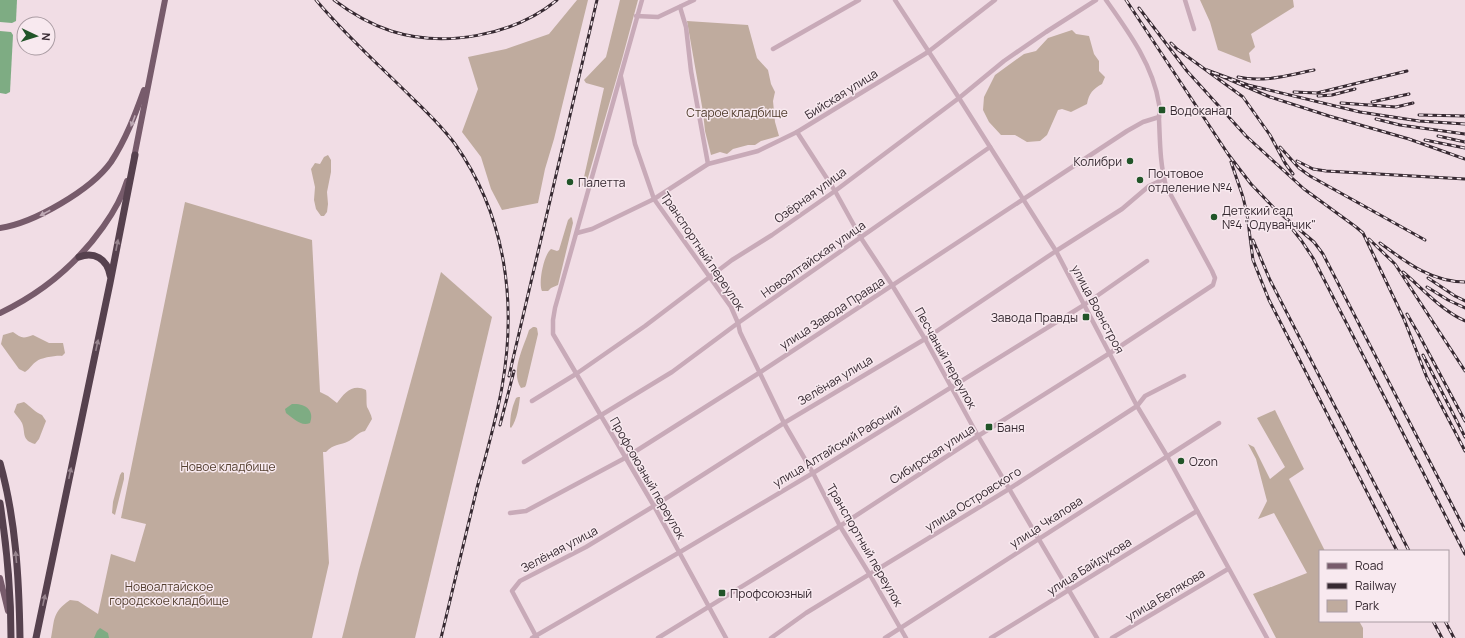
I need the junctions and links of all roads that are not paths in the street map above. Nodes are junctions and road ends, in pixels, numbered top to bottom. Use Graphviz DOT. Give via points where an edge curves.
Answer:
graph roads {
  1 [pos="165,0"];
  2 [pos="642,0"];
  3 [pos="694,0"];
  4 [pos="859,0"];
  5 [pos="895,0"];
  6 [pos="995,0"];
  7 [pos="1096,0"];
  8 [pos="1106,0"];
  9 [pos="1185,0"];
  10 [pos="680,7"];
  11 [pos="636,16"];
  12 [pos="1194,29"];
  13 [pos="774,50"];
  14 [pos="928,52"];
  15 [pos="151,71"];
  16 [pos="621,77"];
  17 [pos="959,98"];
  18 [pos="1159,117"];
  19 [pos="798,132"];
  20 [pos="990,147"];
  21 [pos="135,155"];
  22 [pos="708,164"];
  23 [pos="1164,179"];
  24 [pos="835,191"];
  25 [pos="654,199"];
  26 [pos="1025,200"];
  27 [pos="0,228"];
  28 [pos="577,233"];
  29 [pos="861,238"];
  30 [pos="1056,251"];
  31 [pos="79,257"];
  32 [pos="1147,261"];
  33 [pos="710,276"];
  34 [pos="110,283"];
  35 [pos="892,285"];
  36 [pos="1084,305"];
  37 [pos="0,313"];
  38 [pos="738,323"];
  39 [pos="925,339"];
  40 [pos="1110,353"];
  41 [pos="759,373"];
  42 [pos="576,374"];
  43 [pos="1184,376"];
  44 [pos="952,387"];
  45 [pos="532,402"];
  46 [pos="1137,406"];
  47 [pos="601,416"];
  48 [pos="784,423"];
  49 [pos="1220,423"];
  50 [pos="978,436"];
  51 [pos="1167,456"];
  52 [pos="626,458"];
  53 [pos="524,462"];
  54 [pos="0,463"];
  55 [pos="813,473"];
  56 [pos="1009,489"];
  57 [pos="0,503"];
  58 [pos="654,506"];
  59 [pos="1197,511"];
  60 [pos="510,513"];
  61 [pos="840,526"];
  62 [pos="1038,539"];
  63 [pos="680,552"];
  64 [pos="1228,569"];
  65 [pos="870,575"];
  66 [pos="0,578"];
  67 [pos="1069,590"];
  68 [pos="708,606"];
  69 [pos="11,622"];
  70 [pos="900,628"];
  71 [pos="535,637"];
  72 [pos="11,638"];
  73 [pos="20,638"];
  74 [pos="36,638"];
  75 [pos="658,638"];
  76 [pos="726,638"];
  77 [pos="771,638"];
  78 [pos="885,638"];
  79 [pos="906,638"];
  80 [pos="991,638"];
  81 [pos="1097,638"];
  82 [pos="1112,638"];
  83 [pos="1267,638"];
  1 -- 15 [label="main road"];
  2 -- 11 [label="street"];
  3 -- 10 [label="street"];
  4 -- 13 [label="street"];
  5 -- 14 [label="street, улица Военстроя"];
  6 -- 14 [label="street, Бийская улица"];
  7 -- 17 [label="street, Озёрная улица" via="1004,61"];
  8 -- 18 [label="street" via="1147,67 1155,86"];
  9 -- 12 [label="street"];
  10 -- 11 [label="street" via="658,17"];
  10 -- 22 [label="street" via="686,27 692,79"];
  11 -- 16 [label="street"];
  14 -- 17 [label="street, улица Военстроя"];
  14 -- 19 [label="street, Бийская улица"];
  15 -- 21 [label="main road"];
  15 -- 27 [label="main road, one-way" via="130,129 110,163 99,175 47,212 19,224"];
  16 -- 25 [label="street, Транспортный переулок" via="635,144"];
  16 -- 28 [label="street"];
  17 -- 20 [label="street, улица Военстроя"];
  17 -- 24 [label="street, Озёрная улица"];
  18 -- 23 [label="street"];
  18 -- 26 [label="street, улица Завода Правда" via="1127,131"];
  19 -- 22 [label="street, Бийская улица" via="758,152"];
  19 -- 24 [label="street, Песчаный переулок"];
  20 -- 26 [label="street, улица Военстроя"];
  20 -- 29 [label="street, Новоалтайская улица"];
  21 -- 31 [label="main road" via="127,184 117,205"];
  34 -- 21 [label="highway, one-way"];
  22 -- 25 [label="street, Бийская улица"];
  23 -- 30 [label="street, Зелёная улица" via="1149,186 1122,209"];
  23 -- 40 [label="street, Сибирская улица" via="1212,271 1214,283"];
  24 -- 29 [label="street, Песчаный переулок"];
  24 -- 33 [label="street, Озёрная улица"];
  25 -- 28 [label="street, Бийская улица" via="592,229"];
  25 -- 33 [label="street, Транспортный переулок"];
  26 -- 30 [label="street, улица Военстроя"];
  26 -- 35 [label="street, улица Завода Правда"];
  28 -- 42 [label="street, Профсоюзный переулок" via="555,308 552,329 555,339"];
  29 -- 35 [label="street, Песчаный переулок"];
  29 -- 38 [label="street, Новоалтайская улица"];
  30 -- 36 [label="street, улица Военстроя"];
  30 -- 39 [label="street, Зелёная улица"];
  31 -- 34 [label="highway" via="85,254 98,256 108,268"];
  31 -- 37 [label="main road" via="47,286"];
  32 -- 36 [label="street, улица Алтайский Рабочий"];
  33 -- 38 [label="street, Транспортный переулок" via="731,306"];
  33 -- 42 [label="street, Озёрная улица"];
  74 -- 34 [label="highway, one-way"];
  35 -- 39 [label="street, Песчаный переулок"];
  35 -- 41 [label="street, улица Завода Правда"];
  36 -- 40 [label="street, улица Военстроя"];
  36 -- 44 [label="street, улица Алтайский Рабочий"];
  38 -- 41 [label="street, Транспортный переулок"];
  38 -- 47 [label="street, Новоалтайская улица" via="672,372"];
  39 -- 44 [label="street, Песчаный переулок"];
  39 -- 48 [label="street, Зелёная улица"];
  40 -- 46 [label="street, улица Военстроя"];
  40 -- 50 [label="street, Сибирская улица"];
  41 -- 48 [label="street, Транспортный переулок"];
  41 -- 52 [label="street, улица Завода Правда"];
  42 -- 45 [label="street, Озёрная улица"];
  42 -- 47 [label="street, Профсоюзный переулок"];
  43 -- 46 [label="street, улица Островского" via="1144,396"];
  44 -- 50 [label="street, Песчаный переулок"];
  44 -- 55 [label="street, улица Алтайский Рабочий"];
  46 -- 51 [label="street, улица Военстроя"];
  46 -- 56 [label="street, улица Островского"];
  47 -- 52 [label="street, Профсоюзный переулок"];
  47 -- 53 [label="street, Новоалтайская улица"];
  48 -- 55 [label="street, Транспортный переулок"];
  48 -- 58 [label="street, Зелёная улица"];
  49 -- 51 [label="street, улица Чкалова"];
  50 -- 56 [label="street, Песчаный переулок"];
  50 -- 61 [label="street, Сибирская улица"];
  51 -- 59 [label="street, улица Военстроя"];
  51 -- 62 [label="street, улица Чкалова"];
  52 -- 58 [label="street, Профсоюзный переулок"];
  52 -- 60 [label="street, улица Завода Правда" via="526,511"];
  73 -- 54 [label="highway, one-way" via="14,536"];
  55 -- 61 [label="street, Транспортный переулок"];
  55 -- 63 [label="street, улица Алтайский Рабочий"];
  56 -- 62 [label="street, Песчаный переулок"];
  56 -- 65 [label="street, улица Островского"];
  57 -- 69 [label="highway" via="6,538"];
  58 -- 63 [label="street, Профсоюзный переулок"];
  58 -- 71 [label="street, Зелёная улица" via="586,547 520,581 512,591"];
  59 -- 64 [label="street, улица Военстроя"];
  59 -- 67 [label="street, улица Байдукова"];
  61 -- 65 [label="street, Транспортный переулок"];
  61 -- 68 [label="street, Сибирская улица"];
  62 -- 67 [label="street, Песчаный переулок"];
  62 -- 70 [label="street, улица Чкалова"];
  63 -- 68 [label="street, Профсоюзный переулок"];
  63 -- 71 [label="street, улица Алтайский Рабочий"];
  64 -- 82 [label="street, улица Белякова"];
  64 -- 83 [label="street, улица Военстроя"];
  65 -- 70 [label="street, Транспортный переулок"];
  65 -- 77 [label="street, улица Островского" via="806,613"];
  66 -- 69 [label="main road"];
  67 -- 80 [label="street, улица Байдукова"];
  67 -- 81 [label="street, Песчаный переулок"];
  68 -- 75 [label="street, Сибирская улица"];
  68 -- 76 [label="street, Профсоюзный переулок"];
  69 -- 72 [label="highway"];
  70 -- 78 [label="street, улица Чкалова"];
  70 -- 79 [label="street, Транспортный переулок"];
}
